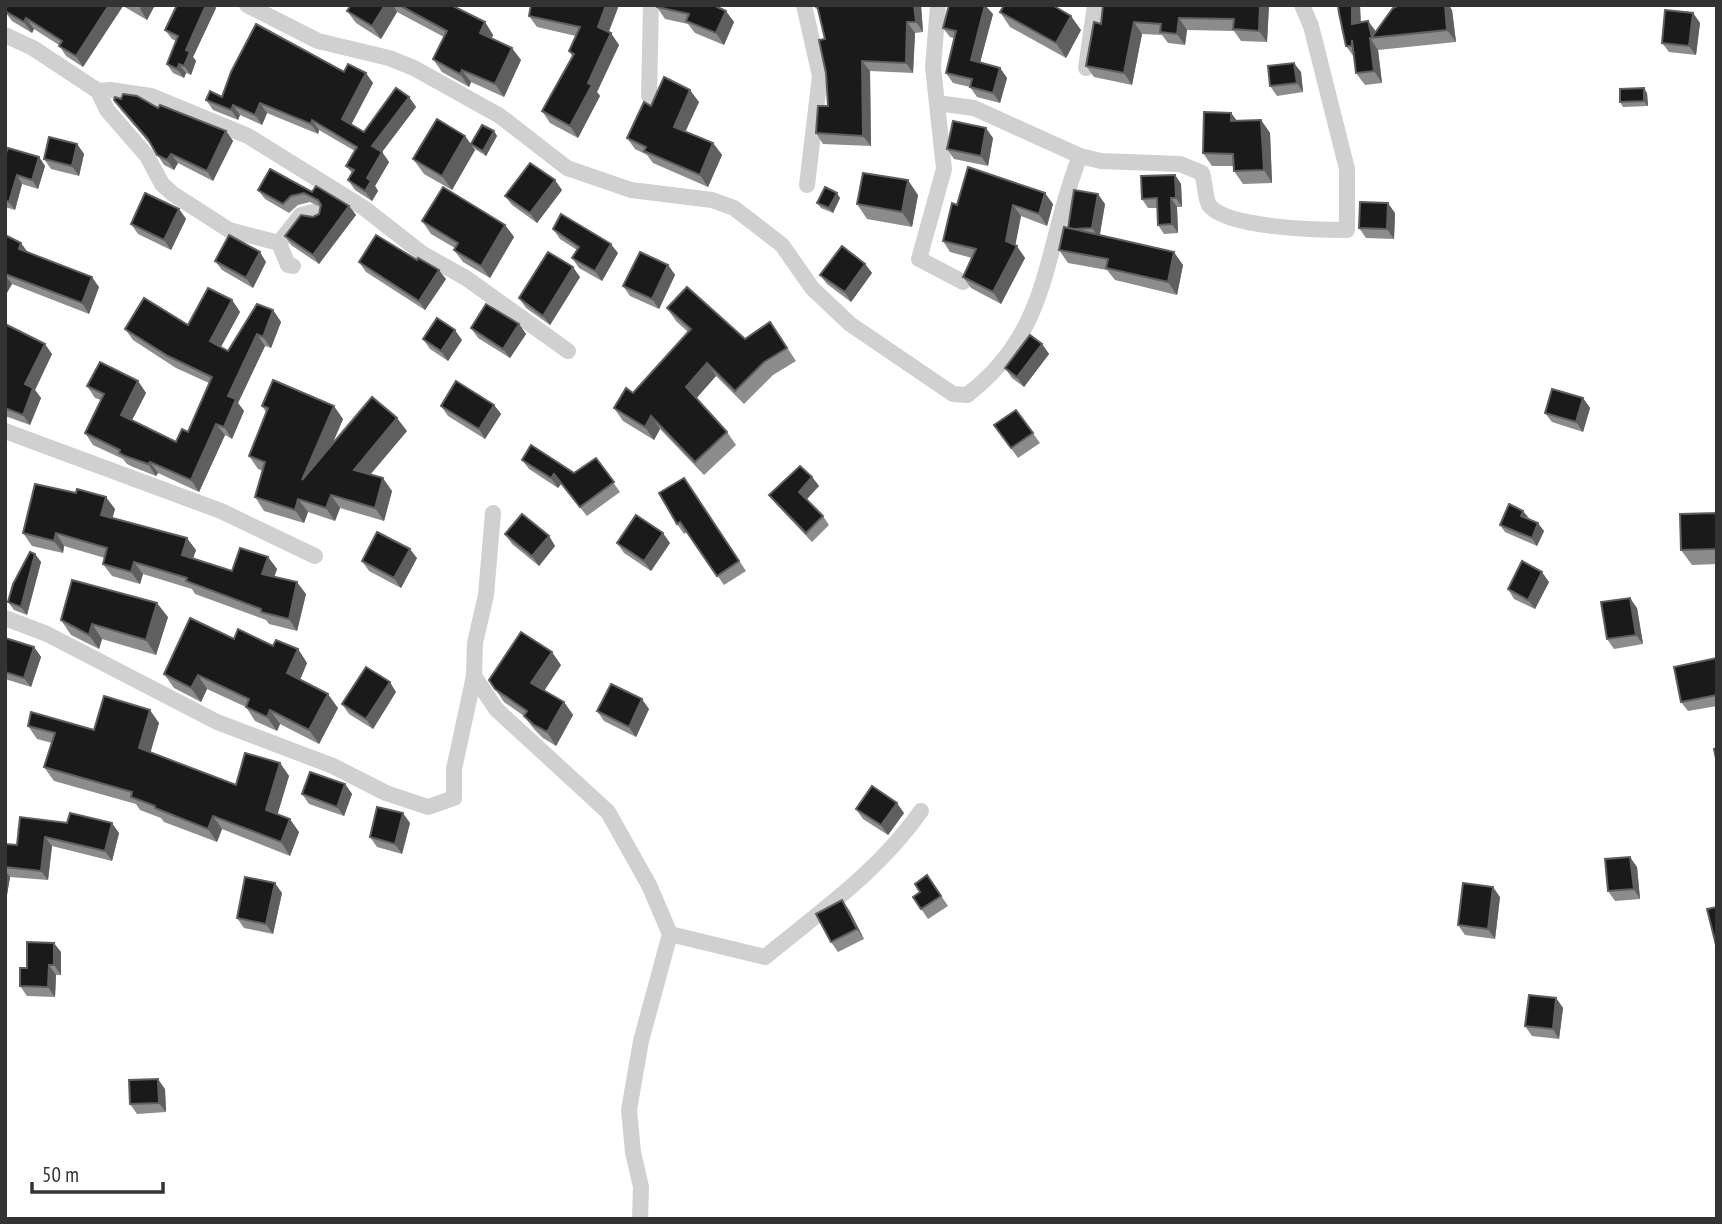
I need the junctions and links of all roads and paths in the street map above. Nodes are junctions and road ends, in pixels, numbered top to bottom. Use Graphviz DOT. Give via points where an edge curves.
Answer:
graph roads {
  1 [pos="247,5"];
  2 [pos="651,5"];
  3 [pos="804,5"];
  4 [pos="937,5"];
  5 [pos="1095,5"];
  6 [pos="1303,5"];
  7 [pos="5,35"];
  8 [pos="1086,68"];
  9 [pos="98,92"];
  10 [pos="649,96"];
  11 [pos="937,103"];
  12 [pos="1080,156"];
  13 [pos="807,185"];
  14 [pos="317,216"];
  15 [pos="279,243"];
  16 [pos="293,266"];
  17 [pos="962,282"];
  18 [pos="568,351"];
  19 [pos="5,430"];
  20 [pos="493,513"];
  21 [pos="315,556"];
  22 [pos="5,618"];
  23 [pos="474,676"];
  24 [pos="921,811"];
  25 [pos="670,934"];
  26 [pos="640,1219"];
  1 -- 12 [label="street" via="318,41 414,68 500,116 567,168 631,190 712,200 734,208 782,245 812,288 849,324 953,394 967,395 1005,362 1032,314"];
  2 -- 10 [label="street"];
  3 -- 13 [label="street" via="820,76"];
  4 -- 11 [label="street" via="933,67"];
  5 -- 8 [label="street"];
  6 -- 12 [label="street" via="1347,169 1347,230 1309,230 1224,217 1208,203 1202,173 1180,164"];
  7 -- 9 [label="street" via="33,48"];
  9 -- 15 [label="street" via="173,194 229,230"];
  9 -- 18 [label="street" via="151,96 257,141 364,208"];
  11 -- 12 [label="street" via="974,108"];
  11 -- 17 [label="street" via="944,169 919,259"];
  14 -- 15 [label="street" via="313,212 301,215"];
  15 -- 16 [label="street" via="288,265"];
  19 -- 21 [label="street" via="221,511"];
  20 -- 23 [label="street"];
  22 -- 23 [label="street" via="47,634 217,722 428,807 454,798 454,769"];
  23 -- 25 [label="street" via="496,709 608,812"];
  24 -- 25 [label="street" via="905,834 842,897 765,957"];
  25 -- 26 [label="street" via="641,1041 629,1110 641,1187"];
}
